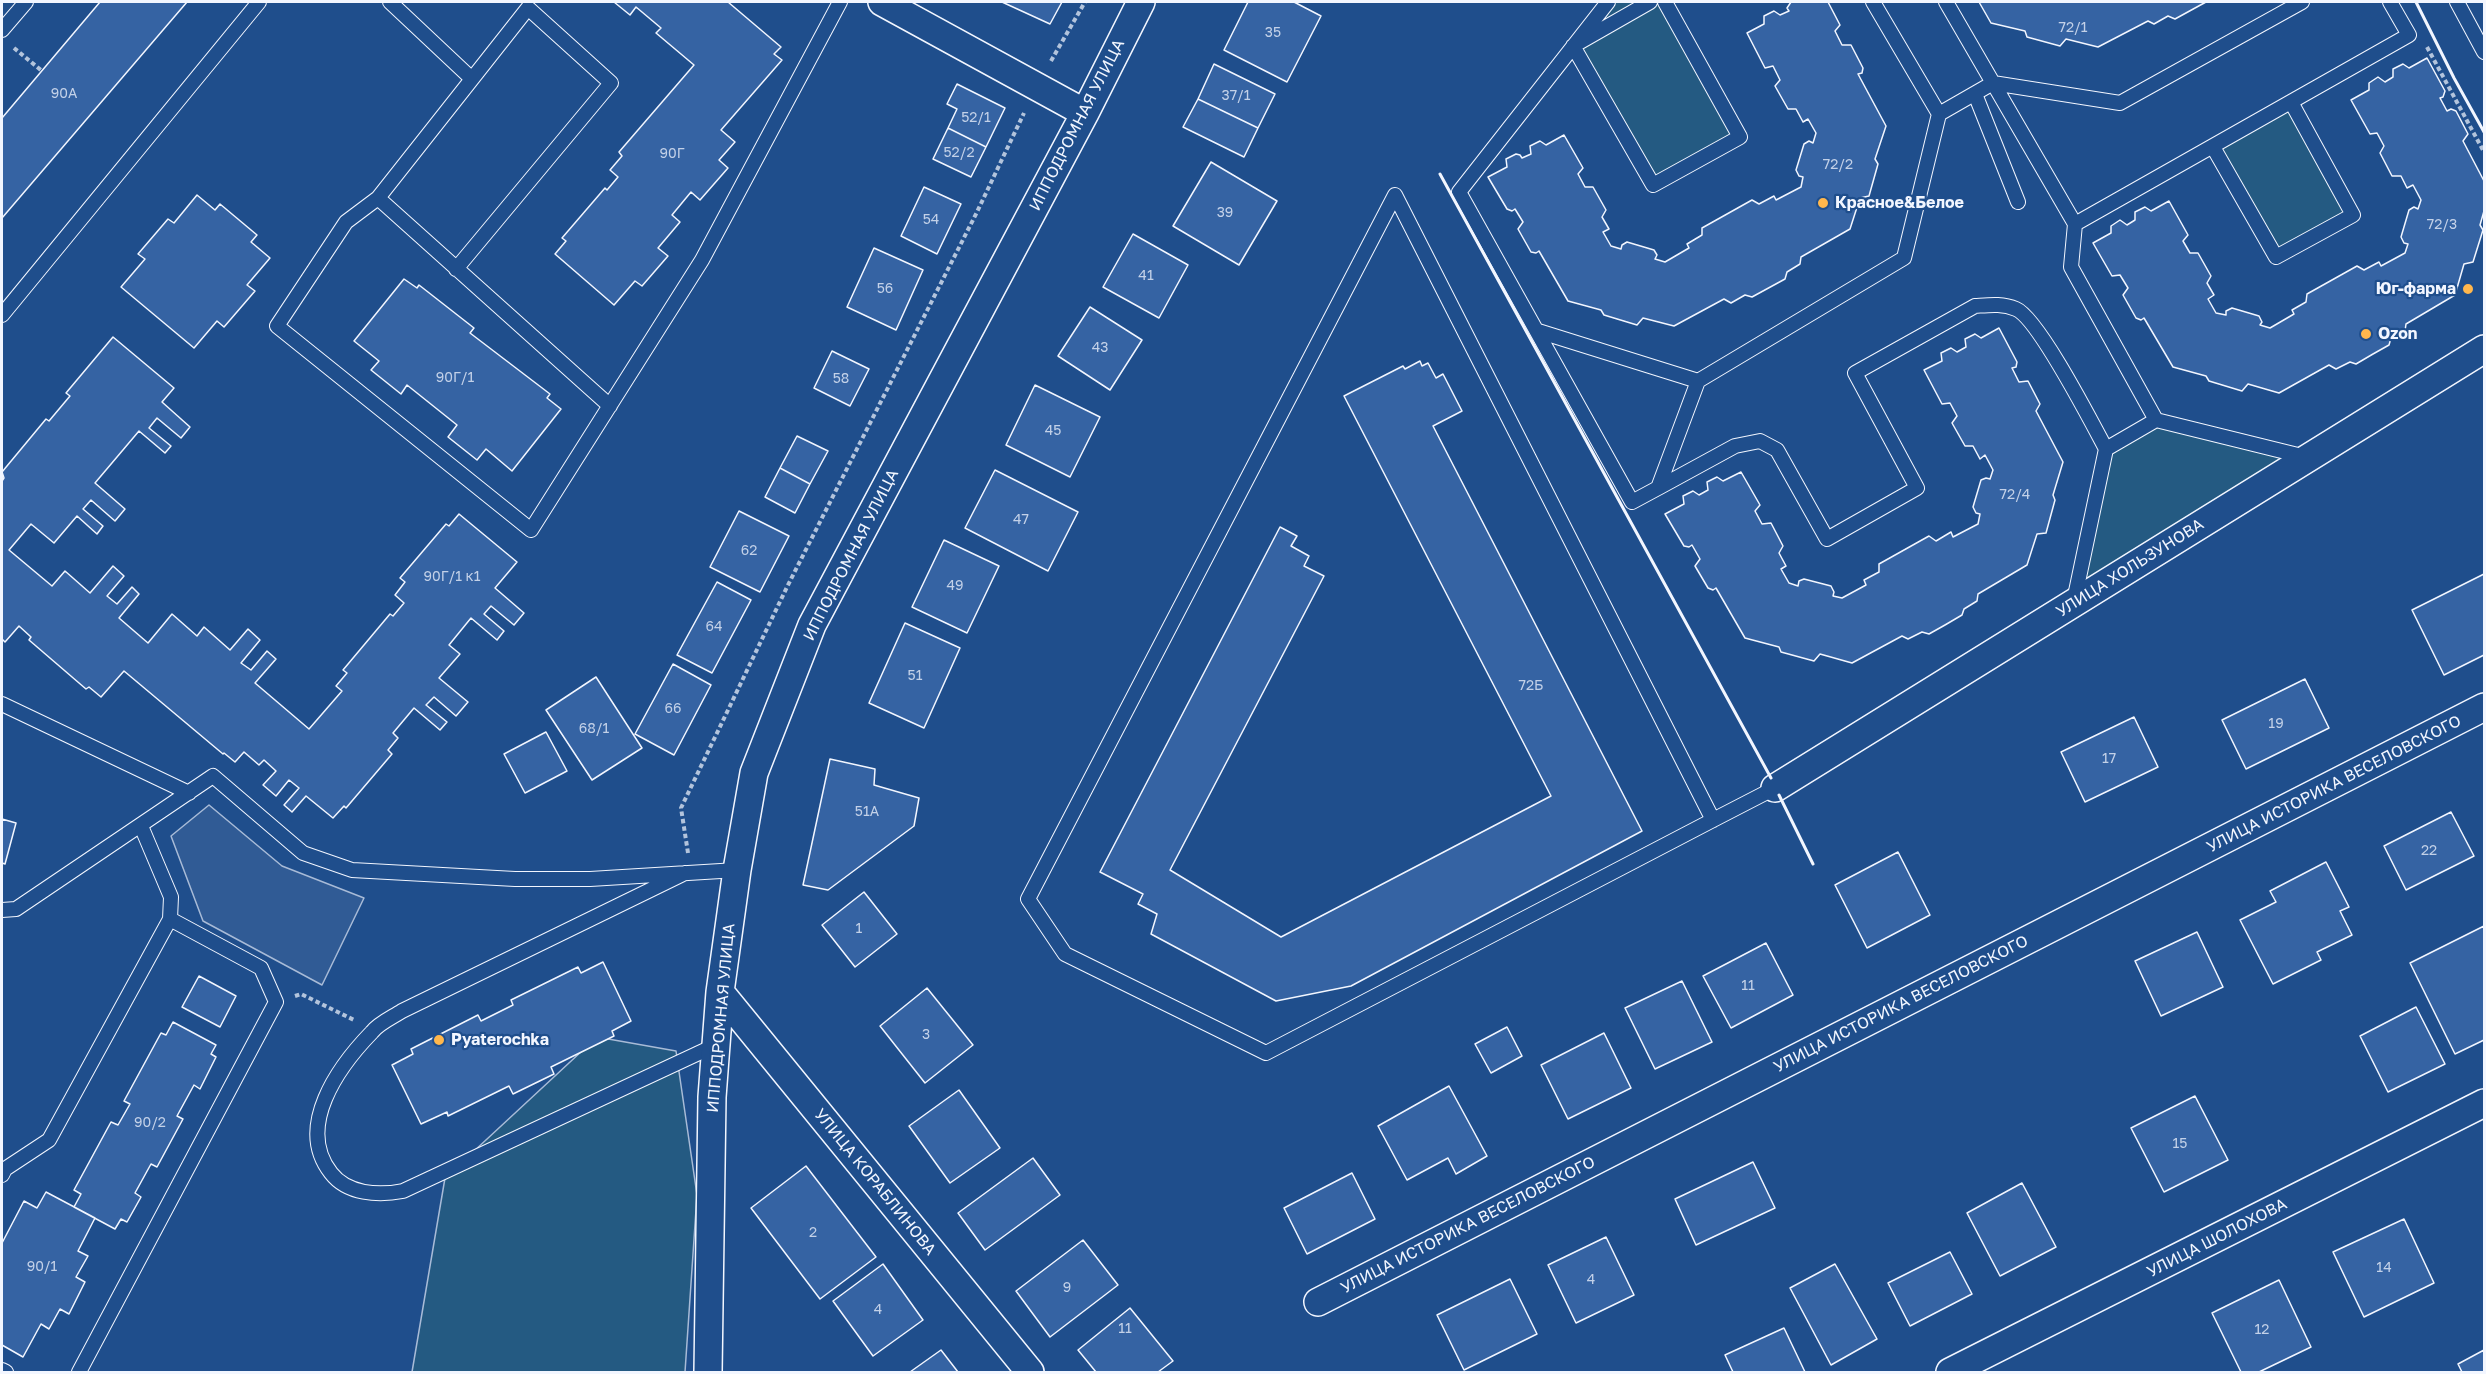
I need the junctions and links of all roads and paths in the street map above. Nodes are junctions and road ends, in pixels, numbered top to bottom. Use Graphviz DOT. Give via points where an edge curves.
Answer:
graph roads {
  1 [pos="26,2"];
  2 [pos="258,2"];
  3 [pos="390,2"];
  4 [pos="840,2"];
  5 [pos="882,2"];
  6 [pos="1084,2"];
  7 [pos="1141,2"];
  8 [pos="1608,2"];
  9 [pos="1650,2"];
  10 [pos="1665,2"];
  11 [pos="1873,2"];
  12 [pos="1946,2"];
  13 [pos="2302,2"];
  14 [pos="2390,2"];
  15 [pos="2457,2"];
  16 [pos="2,30"];
  17 [pos="2425,42"];
  18 [pos="9,45"];
  19 [pos="1573,46"];
  20 [pos="2484,52"];
  21 [pos="42,70"];
  22 [pos="472,79"];
  23 [pos="1993,83"];
  24 [pos="1036,87"];
  25 [pos="1975,94"];
  26 [pos="2290,102"];
  27 [pos="1084,113"];
  28 [pos="1939,114"];
  29 [pos="2213,147"];
  30 [pos="2484,152"];
  31 [pos="378,198"];
  32 [pos="2018,202"];
  33 [pos="2074,224"];
  34 [pos="456,269"];
  35 [pos="2,315"];
  36 [pos="1538,331"];
  37 [pos="2484,349"];
  38 [pos="1698,381"];
  39 [pos="610,406"];
  40 [pos="2156,420"];
  41 [pos="2106,449"];
  42 [pos="2308,458"];
  43 [pos="1658,488"];
  44 [pos="2074,603"];
  45 [pos="2,704"];
  46 [pos="2484,707"];
  47 [pos="1775,788"];
  48 [pos="189,793"];
  49 [pos="1713,820"];
  50 [pos="141,826"];
  51 [pos="736,870"];
  52 [pos="688,873"];
  53 [pos="2,909"];
  54 [pos="170,919"];
  55 [pos="720,992"];
  56 [pos="276,1002"];
  57 [pos="373,1030"];
  58 [pos="716,1045"];
  59 [pos="2484,1103"];
  60 [pos="2,1175"];
  61 [pos="1318,1302"];
  62 [pos="2,1370"];
  63 [pos="6,1372"];
  64 [pos="79,1372"];
  65 [pos="708,1372"];
  66 [pos="1030,1372"];
  67 [pos="1950,1372"];
  1 -- 16 [label="lane"];
  2 -- 35 [label="lane"];
  3 -- 22 [label="lane"];
  4 -- 39 [label="lane" via="702,260"];
  5 -- 24 [label="street"];
  6 -- 24 [label="path"];
  7 -- 27 [label="street, ИППОДРОМНАЯ УЛИЦА"];
  8 -- 19 [label="lane"];
  9 -- 19 [label="lane"];
  10 -- 19 [label="lane" via="1740,137 1653,186"];
  11 -- 28 [label="lane"];
  12 -- 23 [label="lane"];
  13 -- 23 [label="lane" via="2120,103"];
  14 -- 26 [label="lane" via="2409,35"];
  15 -- 20 [label="lane"];
  17 -- 30 [label="path"];
  18 -- 21 [label="path"];
  19 -- 36 [label="lane" via="1459,192"];
  22 -- 31 [label="lane"];
  22 -- 34 [label="lane" via="528,8 611,83"];
  23 -- 25 [label="lane"];
  23 -- 33 [label="lane"];
  24 -- 27 [label="street"];
  24 -- 52 [label="path" via="681,808"];
  25 -- 28 [label="lane"];
  25 -- 32 [label="lane"];
  26 -- 29 [label="lane"];
  26 -- 29 [label="lane" via="2353,215 2276,257"];
  27 -- 51 [label="street, ИППОДРОМНАЯ УЛИЦА" via="812,625 754,773"];
  28 -- 38 [label="lane" via="1904,258"];
  29 -- 33 [label="lane"];
  31 -- 34 [label="lane"];
  31 -- 39 [label="lane" via="346,222 277,326 531,530"];
  33 -- 40 [label="lane" via="2071,267"];
  34 -- 39 [label="lane"];
  36 -- 38 [label="lane"];
  36 -- 43 [label="lane" via="1632,502"];
  37 -- 42 [label="street, УЛИЦА ХОЛЬЗУНОВА"];
  38 -- 43 [label="lane"];
  40 -- 41 [label="lane"];
  40 -- 42 [label="lane"];
  41 -- 43 [label="lane" via="2037,327 2018,309 1996,304 1975,306 1855,373 1917,488 1827,539 1777,450 1760,441 1735,446"];
  41 -- 44 [label="lane"];
  42 -- 44 [label="street, УЛИЦА ХОЛЬЗУНОВА"];
  44 -- 47 [label="street, УЛИЦА ХОЛЬЗУНОВА"];
  45 -- 48 [label="lane"];
  46 -- 61 [label="street, УЛИЦА ИСТОРИКА ВЕСЕЛОВСКОГО"];
  47 -- 49 [label="lane"];
  48 -- 50 [label="lane"];
  48 -- 52 [label="lane" via="213,776 303,853 352,870 515,879"];
  49 -- 49 [label="lane" via="1266,1053 1065,954 1028,899 1395,195"];
  50 -- 53 [label="lane" via="16,909"];
  50 -- 54 [label="lane" via="171,897"];
  51 -- 52 [label="lane"];
  51 -- 55 [label="street, ИППОДРОМНАЯ УЛИЦА"];
  52 -- 57 [label="lane" via="402,1011"];
  54 -- 56 [label="lane" via="261,968"];
  54 -- 60 [label="lane" via="49,1140 5,1169"];
  55 -- 58 [label="street, ИППОДРОМНАЯ УЛИЦА"];
  55 -- 66 [label="street, УЛИЦА КОРАБЛИНОВА"];
  56 -- 57 [label="path" via="301,994"];
  56 -- 64 [label="lane"];
  57 -- 58 [label="lane" via="345,1066 323,1104 316,1124 316,1141 322,1161 337,1181 360,1191 384,1195 402,1191"];
  58 -- 65 [label="street, ИППОДРОМНАЯ УЛИЦА"];
  59 -- 67 [label="street, УЛИЦА ШОЛОХОВА"];
  62 -- 63 [label="lane"];
}
